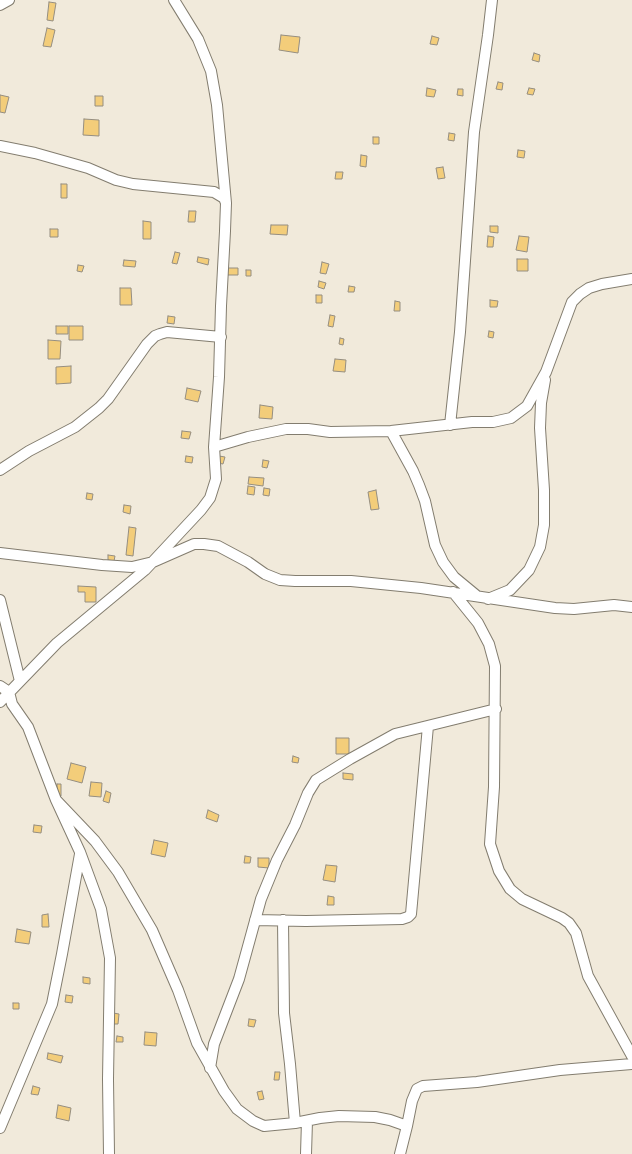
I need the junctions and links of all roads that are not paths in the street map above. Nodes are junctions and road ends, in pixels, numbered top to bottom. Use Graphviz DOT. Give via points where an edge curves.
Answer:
graph roads {
  1 [pos="9,0"];
  2 [pos="174,0"];
  3 [pos="492,0"];
  4 [pos="0,5"];
  5 [pos="0,146"];
  6 [pos="226,203"];
  7 [pos="632,279"];
  8 [pos="220,337"];
  9 [pos="546,372"];
  10 [pos="450,425"];
  11 [pos="391,431"];
  12 [pos="214,447"];
  13 [pos="0,470"];
  14 [pos="0,553"];
  15 [pos="153,562"];
  16 [pos="453,592"];
  17 [pos="478,597"];
  18 [pos="488,599"];
  19 [pos="0,600"];
  20 [pos="632,607"];
  21 [pos="20,681"];
  22 [pos="0,686"];
  23 [pos="9,692"];
  24 [pos="0,702"];
  25 [pos="496,709"];
  26 [pos="428,726"];
  27 [pos="56,800"];
  28 [pos="80,852"];
  29 [pos="255,920"];
  30 [pos="283,920"];
  31 [pos="632,1056"];
  32 [pos="632,1064"];
  33 [pos="210,1068"];
  34 [pos="307,1121"];
  35 [pos="295,1123"];
  36 [pos="407,1126"];
  37 [pos="0,1128"];
  38 [pos="109,1154"];
  39 [pos="306,1154"];
  40 [pos="400,1154"];
  1 -- 4 [label="street"];
  2 -- 6 [label="street" via="198,38 211,71 217,105"];
  3 -- 10 [label="street" via="474,132 460,332"];
  5 -- 6 [label="street" via="88,168 133,184 214,192 224,198"];
  6 -- 8 [label="street"];
  7 -- 9 [label="street" via="589,288 572,302"];
  8 -- 12 [label="street"];
  8 -- 13 [label="street" via="167,332 155,336 99,408 75,427"];
  9 -- 10 [label="street" via="527,406 511,418"];
  9 -- 18 [label="street" via="540,428 544,490 544,525 540,547 529,570 510,590"];
  10 -- 11 [label="street"];
  11 -- 12 [label="street" via="330,432 286,429"];
  11 -- 17 [label="street" via="419,484 435,545 443,562 454,577"];
  12 -- 15 [label="street" via="216,479 210,498"];
  14 -- 15 [label="street" via="120,567"];
  15 -- 16 [label="street" via="194,544 204,544 218,546 280,580 350,581"];
  15 -- 21 [label="street" via="58,643"];
  16 -- 17 [label="street"];
  16 -- 25 [label="street" via="478,624 489,644 496,666"];
  17 -- 18 [label="street"];
  18 -- 20 [label="street" via="555,608 614,605"];
  19 -- 21 [label="street"];
  21 -- 23 [label="street"];
  22 -- 23 [label="street"];
  23 -- 24 [label="street"];
  23 -- 27 [label="street" via="12,704 28,727"];
  25 -- 26 [label="street"];
  25 -- 31 [label="street" via="490,844 499,871 510,889 522,899 569,923 576,933 588,976"];
  26 -- 29 [label="street" via="395,734 316,780 277,860"];
  26 -- 30 [label="street" via="411,914 402,919"];
  27 -- 28 [label="street"];
  27 -- 33 [label="street" via="95,841 118,872 152,930 197,1043"];
  28 -- 37 [label="street" via="52,1004"];
  28 -- 38 [label="street" via="101,909 110,958"];
  29 -- 30 [label="street"];
  29 -- 33 [label="street" via="239,979 214,1044"];
  30 -- 35 [label="street" via="284,1013"];
  32 -- 36 [label="street" via="423,1086 417,1089 412,1101"];
  33 -- 35 [label="street" via="237,1109 253,1121 264,1126"];
  34 -- 35 [label="street"];
  34 -- 36 [label="street" via="339,1116 375,1117"];
  34 -- 39 [label="street"];
  36 -- 40 [label="street"];
}
